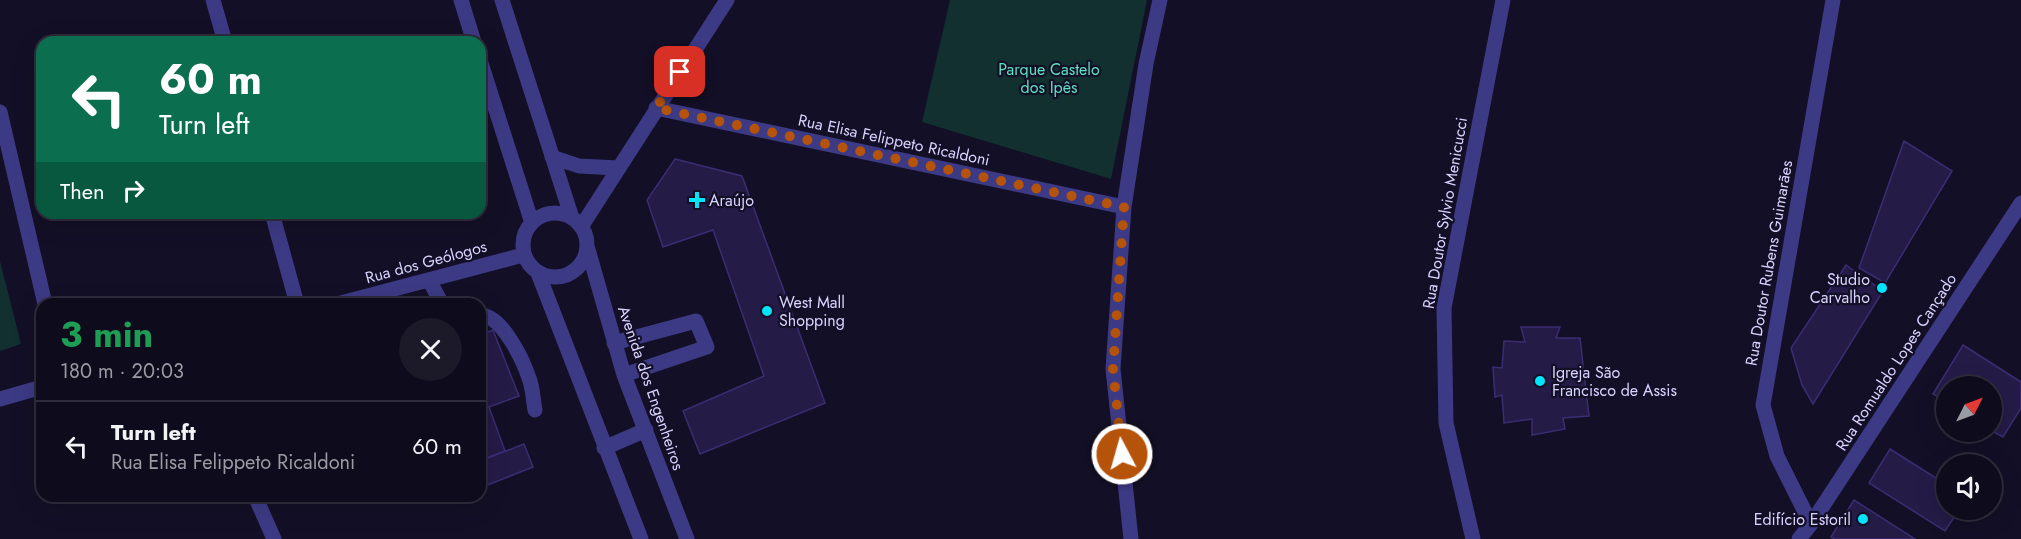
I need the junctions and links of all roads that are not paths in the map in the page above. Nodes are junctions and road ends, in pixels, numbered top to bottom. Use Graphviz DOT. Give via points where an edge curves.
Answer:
graph roads {
  1 [pos="213,0"];
  2 [pos="461,0"];
  3 [pos="502,0"];
  4 [pos="727,0"];
  5 [pos="1160,0"];
  6 [pos="1503,0"];
  7 [pos="1833,0"];
  8 [pos="223,36"];
  9 [pos="472,36"];
  10 [pos="486,79"];
  11 [pos="656,108"];
  12 [pos="0,112"];
  13 [pos="552,157"];
  14 [pos="618,168"];
  15 [pos="2021,203"];
  16 [pos="1124,207"];
  17 [pos="274,219"];
  18 [pos="532,223"];
  19 [pos="577,223"];
  20 [pos="587,246"];
  21 [pos="524,255"];
  22 [pos="538,273"];
  23 [pos="429,280"];
  24 [pos="44,298"];
  25 [pos="295,298"];
  26 [pos="360,298"];
  27 [pos="439,298"];
  28 [pos="486,317"];
  29 [pos="614,343"];
  30 [pos="624,375"];
  31 [pos="36,389"];
  32 [pos="0,399"];
  33 [pos="535,411"];
  34 [pos="646,430"];
  35 [pos="604,448"];
  36 [pos="258,502"];
  37 [pos="1811,524"];
  38 [pos="274,539"];
  39 [pos="641,539"];
  40 [pos="687,539"];
  41 [pos="1131,539"];
  42 [pos="1473,539"];
  43 [pos="1799,539"];
  1 -- 8 [label="street"];
  2 -- 9 [label="street"];
  3 -- 13 [label="street"];
  4 -- 11 [label="street"];
  5 -- 16 [label="street"];
  6 -- 42 [label="street, Rua Doutor Sylvio Menicucci" via="1444,308 1446,423"];
  7 -- 37 [label="street, Rua Doutor Rubens Guimarães" via="1763,405 1777,456"];
  10 -- 18 [label="street"];
  11 -- 14 [label="street"];
  11 -- 16 [label="street, Rua Elisa Felippeto Ricaldoni"];
  12 -- 24 [label="street"];
  13 -- 14 [label="street" via="579,166"];
  13 -- 19 [label="street"];
  14 -- 19 [label="street"];
  15 -- 37 [label="street, Rua Romualdo Lopes Cançado"];
  16 -- 41 [label="street" via="1113,369"];
  17 -- 25 [label="street"];
  18 -- 19 [label="street" via="547,214 564,215"];
  18 -- 21 [label="street" via="523,237"];
  19 -- 20 [label="street"];
  20 -- 22 [label="street" via="581,264 566,276 556,278"];
  20 -- 29 [label="street, Avenida dos Engenheiros"];
  21 -- 22 [label="street"];
  21 -- 23 [label="street, Rua dos Geólogos"];
  22 -- 35 [label="street"];
  23 -- 26 [label="street, Rua dos Geólogos"];
  23 -- 27 [label="street"];
  28 -- 33 [label="street" via="493,319 511,340 530,378"];
  29 -- 30 [label="street, Avenida dos Engenheiros"];
  29 -- 30 [label="street" via="696,321 707,347"];
  30 -- 34 [label="street, Avenida dos Engenheiros"];
  31 -- 32 [label="street"];
  34 -- 35 [label="street"];
  34 -- 40 [label="street, Avenida dos Engenheiros"];
  35 -- 39 [label="street"];
  36 -- 38 [label="street"];
  37 -- 43 [label="street, Rua Romualdo Lopes Cançado"];
}
